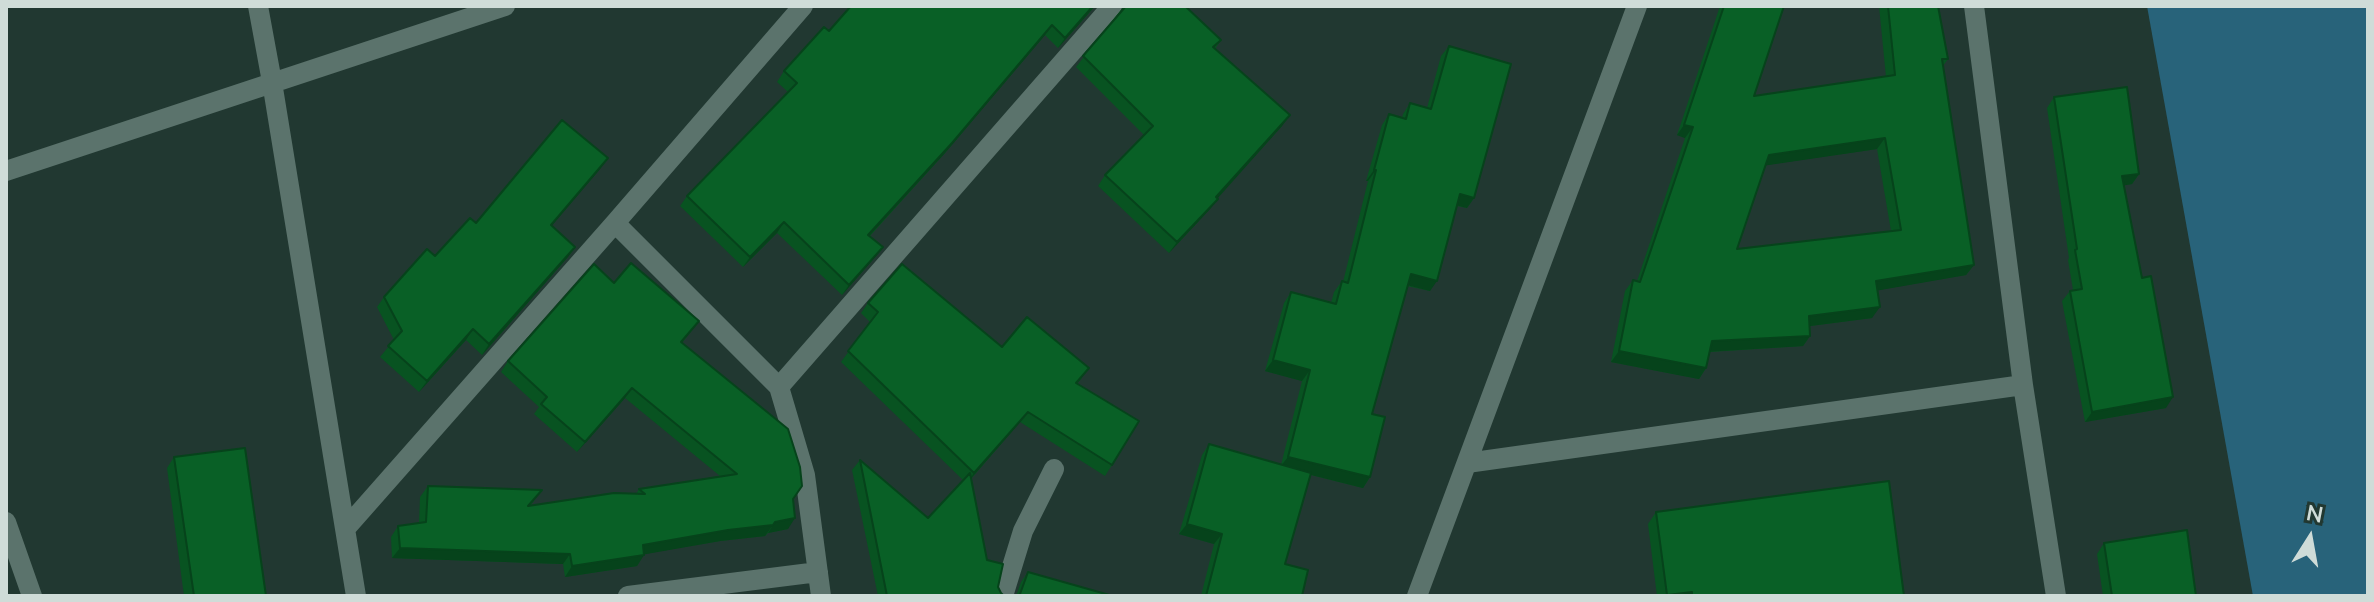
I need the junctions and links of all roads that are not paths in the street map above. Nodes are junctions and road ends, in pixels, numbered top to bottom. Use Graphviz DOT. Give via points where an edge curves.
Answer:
graph roads {
  1 [pos="258,6"];
  2 [pos="505,6"];
  3 [pos="803,6"];
  4 [pos="1112,6"];
  5 [pos="1637,6"];
  6 [pos="1974,6"];
  7 [pos="272,82"];
  8 [pos="6,171"];
  9 [pos="615,223"];
  10 [pos="2023,385"];
  11 [pos="779,387"];
  12 [pos="1467,463"];
  13 [pos="1054,469"];
  14 [pos="6,522"];
  15 [pos="346,528"];
  16 [pos="818,572"];
  17 [pos="32,596"];
  18 [pos="356,596"];
  19 [pos="628,596"];
  20 [pos="821,596"];
  21 [pos="1003,596"];
  22 [pos="1417,596"];
  23 [pos="2056,596"];
  1 -- 7 [label="street"];
  2 -- 7 [label="street"];
  3 -- 9 [label="street"];
  4 -- 11 [label="street"];
  5 -- 12 [label="street"];
  6 -- 10 [label="street"];
  7 -- 8 [label="street"];
  7 -- 15 [label="street"];
  9 -- 11 [label="street"];
  9 -- 15 [label="street"];
  10 -- 12 [label="street"];
  10 -- 23 [label="street"];
  11 -- 16 [label="street" via="805,475"];
  12 -- 22 [label="street"];
  13 -- 21 [label="street" via="1023,531"];
  14 -- 17 [label="street"];
  15 -- 18 [label="street"];
  16 -- 19 [label="street"];
  16 -- 20 [label="street"];
}
